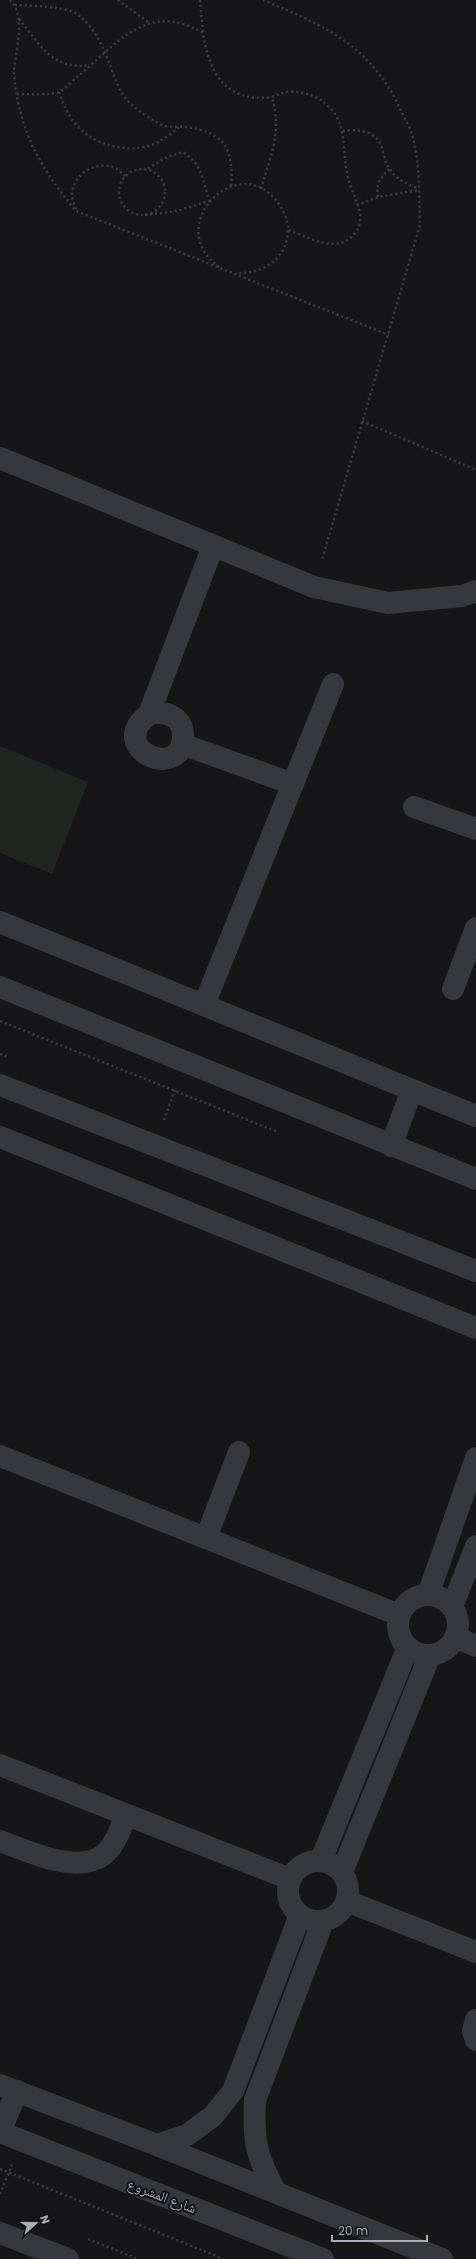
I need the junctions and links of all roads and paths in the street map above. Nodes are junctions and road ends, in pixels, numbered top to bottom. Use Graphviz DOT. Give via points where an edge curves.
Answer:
graph roads {
  1 [pos="10,0"];
  2 [pos="118,0"];
  3 [pos="200,0"];
  4 [pos="263,0"];
  5 [pos="15,5"];
  6 [pos="19,19"];
  7 [pos="148,22"];
  8 [pos="203,33"];
  9 [pos="106,52"];
  10 [pos="91,65"];
  11 [pos="59,92"];
  12 [pos="18,94"];
  13 [pos="272,97"];
  14 [pos="180,126"];
  15 [pos="344,131"];
  16 [pos="147,168"];
  17 [pos="390,169"];
  18 [pos="125,176"];
  19 [pos="231,186"];
  20 [pos="261,189"];
  21 [pos="419,189"];
  22 [pos="378,197"];
  23 [pos="209,201"];
  24 [pos="357,204"];
  25 [pos="76,211"];
  26 [pos="145,215"];
  27 [pos="288,230"];
  28 [pos="223,269"];
  29 [pos="232,272"];
  30 [pos="389,335"];
  31 [pos="362,421"];
  32 [pos="0,458"];
  33 [pos="476,470"];
  34 [pos="213,546"];
  35 [pos="314,587"];
  36 [pos="476,591"];
  37 [pos="333,684"];
  38 [pos="149,714"];
  39 [pos="182,744"];
  40 [pos="293,784"];
  41 [pos="414,807"];
  42 [pos="476,829"];
  43 [pos="0,922"];
  44 [pos="476,928"];
  45 [pos="0,987"];
  46 [pos="453,989"];
  47 [pos="204,1006"];
  48 [pos="0,1021"];
  49 [pos="186,1063"];
  50 [pos="0,1085"];
  51 [pos="412,1090"];
  52 [pos="175,1091"];
  53 [pos="476,1116"];
  54 [pos="285,1134"];
  55 [pos="0,1137"];
  56 [pos="154,1145"];
  57 [pos="391,1146"];
  58 [pos="476,1179"];
  59 [pos="476,1271"];
  60 [pos="476,1328"];
  61 [pos="239,1452"];
  62 [pos="0,1456"];
  63 [pos="476,1458"];
  64 [pos="206,1538"];
  65 [pos="476,1546"];
  66 [pos="428,1595"];
  67 [pos="452,1607"];
  68 [pos="399,1615"];
  69 [pos="455,1637"];
  70 [pos="476,1646"];
  71 [pos="408,1648"];
  72 [pos="430,1655"];
  73 [pos="0,1765"];
  74 [pos="126,1815"];
  75 [pos="0,1841"];
  76 [pos="321,1860"];
  77 [pos="342,1872"];
  78 [pos="290,1879"];
  79 [pos="347,1901"];
  80 [pos="300,1915"];
  81 [pos="323,1921"];
  82 [pos="476,1952"];
  83 [pos="476,2020"];
  84 [pos="476,2040"];
  85 [pos="8,2088"];
  86 [pos="0,2132"];
  87 [pos="157,2145"];
  88 [pos="0,2169"];
  89 [pos="274,2191"];
  90 [pos="0,2233"];
  91 [pos="68,2259"];
  92 [pos="224,2259"];
  93 [pos="323,2259"];
  94 [pos="442,2259"];
  1 -- 5 [label="path"];
  2 -- 7 [label="path"];
  3 -- 8 [label="path"];
  4 -- 21 [label="path" via="313,20 357,48 392,89 413,137"];
  5 -- 6 [label="path"];
  5 -- 9 [label="path" via="68,10 87,23"];
  6 -- 10 [label="path" via="48,54 58,62 75,67"];
  6 -- 12 [label="path" via="14,73"];
  7 -- 8 [label="path" via="169,19 189,24"];
  7 -- 9 [label="path" via="125,33"];
  8 -- 13 [label="path" via="209,64 228,87 241,94"];
  9 -- 10 [label="path"];
  9 -- 14 [label="path" via="119,88 131,104 163,125"];
  10 -- 11 [label="path"];
  11 -- 12 [label="path"];
  11 -- 14 [label="path" via="69,116 86,135 109,146 135,148 160,142"];
  12 -- 25 [label="path" via="20,111 33,148 52,182"];
  13 -- 15 [label="path" via="291,92 311,94 323,100 332,110"];
  13 -- 20 [label="path" via="277,120 276,134"];
  14 -- 19 [label="path" via="201,129 217,136 229,149 233,166"];
  15 -- 17 [label="path" via="357,129 371,134 381,144 383,158"];
  15 -- 24 [label="path" via="344,161"];
  16 -- 18 [label="path" via="135,170"];
  16 -- 23 [label="path" via="183,152 192,158 199,168"];
  16 -- 26 [label="path" via="164,182 165,192 163,203 155,211"];
  17 -- 21 [label="path" via="402,182"];
  17 -- 22 [label="path" via="380,176 376,186"];
  18 -- 25 [label="path" via="114,167 99,165 85,171 75,182 72,197"];
  18 -- 26 [label="path" via="121,184 122,202 136,214"];
  19 -- 20 [label="path"];
  19 -- 23 [label="path"];
  20 -- 27 [label="path" via="273,196 281,205"];
  21 -- 22 [label="path"];
  21 -- 30 [label="path" via="420,225"];
  22 -- 24 [label="path"];
  23 -- 26 [label="path" via="177,211"];
  23 -- 28 [label="path" via="202,212 200,238 204,251 212,262"];
  24 -- 27 [label="path" via="360,223 356,232 342,244 333,246"];
  25 -- 28 [label="path"];
  27 -- 29 [label="path" via="284,246 276,260 263,269 247,274"];
  28 -- 29 [label="path"];
  29 -- 30 [label="path"];
  30 -- 31 [label="path"];
  31 -- 33 [label="path"];
  31 -- 35 [label="path"];
  32 -- 34 [label="street"];
  34 -- 35 [label="street"];
  34 -- 38 [label="street"];
  35 -- 36 [label="street" via="388,603 462,596"];
  37 -- 40 [label="street"];
  38 -- 39 [label="street" via="163,712 175,718 181,726"];
  38 -- 39 [label="street" via="142,720 136,733 138,746 144,754 161,760 178,752"];
  39 -- 40 [label="street"];
  40 -- 47 [label="street"];
  41 -- 42 [label="street"];
  43 -- 47 [label="street"];
  44 -- 46 [label="street"];
  45 -- 49 [label="street"];
  47 -- 51 [label="street"];
  48 -- 52 [label="path"];
  49 -- 52 [label="path"];
  49 -- 57 [label="street"];
  50 -- 56 [label="street"];
  51 -- 53 [label="street"];
  51 -- 57 [label="street"];
  52 -- 54 [label="path"];
  52 -- 56 [label="path"];
  55 -- 60 [label="street"];
  56 -- 59 [label="street"];
  57 -- 58 [label="street"];
  61 -- 64 [label="street"];
  62 -- 64 [label="street"];
  63 -- 66 [label="street"];
  64 -- 68 [label="street"];
  65 -- 67 [label="street"];
  66 -- 67 [label="street" via="441,1598"];
  66 -- 68 [label="street" via="416,1597 405,1604"];
  67 -- 69 [label="street" via="457,1627"];
  68 -- 71 [label="street" via="401,1638"];
  69 -- 70 [label="street"];
  69 -- 72 [label="street" via="449,1646"];
  71 -- 72 [label="street"];
  71 -- 76 [label="street"];
  72 -- 77 [label="street"];
  73 -- 74 [label="street"];
  74 -- 75 [label="street" via="116,1839 104,1855 86,1863 66,1863"];
  74 -- 78 [label="street"];
  76 -- 77 [label="street" via="333,1864"];
  76 -- 78 [label="street" via="308,1862"];
  77 -- 79 [label="street" via="349,1886"];
  78 -- 80 [label="street" via="288,1892 292,1905"];
  79 -- 81 [label="street" via="338,1914"];
  79 -- 82 [label="street"];
  80 -- 81 [label="street" via="311,1920"];
  80 -- 87 [label="street" via="233,2091 213,2116 187,2135"];
  81 -- 89 [label="street" via="255,2100 253,2132 260,2163"];
  83 -- 84 [label="street" via="473,2031"];
  85 -- 86 [label="street"];
  85 -- 87 [label="street"];
  86 -- 93 [label="street, شارع المشروع"];
  87 -- 89 [label="street"];
  88 -- 92 [label="path"];
  89 -- 94 [label="street"];
  90 -- 91 [label="street"];
}
